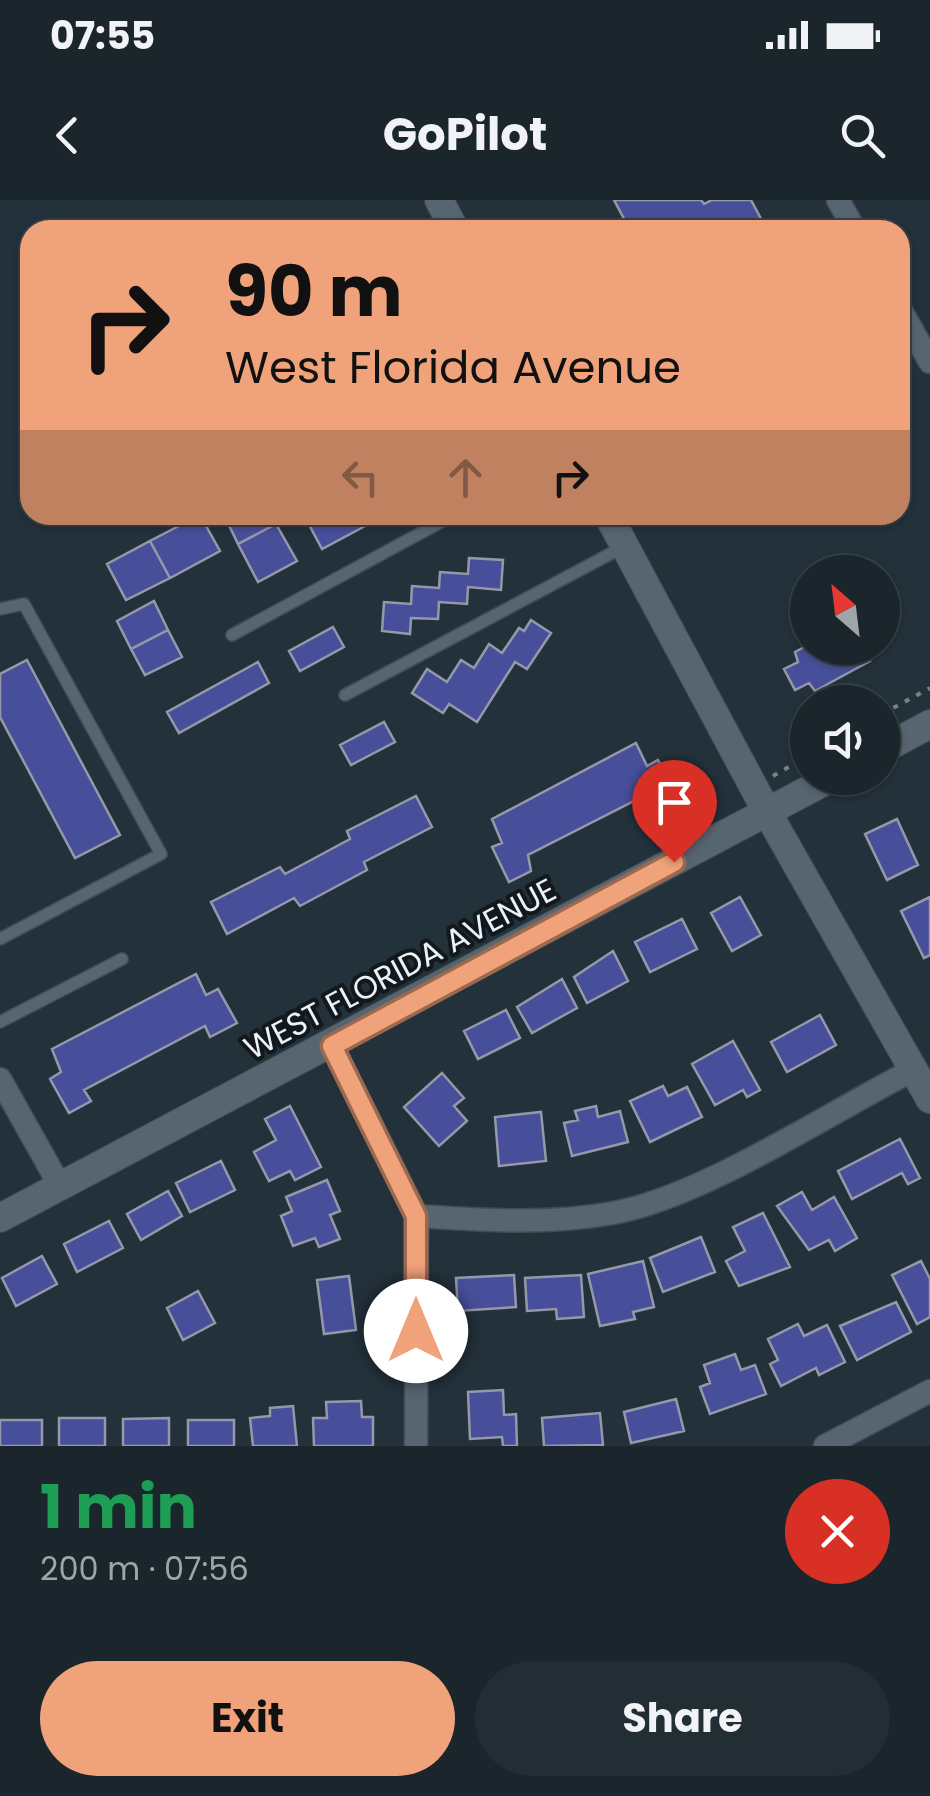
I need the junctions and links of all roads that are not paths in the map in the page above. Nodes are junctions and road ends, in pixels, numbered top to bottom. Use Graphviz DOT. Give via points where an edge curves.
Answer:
graph roads {
  1 [pos="910,327"];
  2 [pos="930,362"];
  3 [pos="436,525"];
  4 [pos="613,525"];
  5 [pos="625,546"];
  6 [pos="0,609"];
  7 [pos="232,636"];
  8 [pos="345,695"];
  9 [pos="930,724"];
  10 [pos="900,740"];
  11 [pos="800,795"];
  12 [pos="768,812"];
  13 [pos="0,938"];
  14 [pos="122,959"];
  15 [pos="0,1022"];
  16 [pos="332,1046"];
  17 [pos="914,1069"];
  18 [pos="0,1079"];
  19 [pos="930,1098"];
  20 [pos="60,1186"];
  21 [pos="416,1216"];
  22 [pos="0,1218"];
  23 [pos="930,1391"];
  24 [pos="416,1446"];
  25 [pos="825,1446"];
  1 -- 2 [label="street"];
  3 -- 7 [label="lane"];
  4 -- 5 [label="street"];
  5 -- 8 [label="lane"];
  5 -- 12 [label="street"];
  6 -- 13 [label="lane" via="24,604 161,854"];
  9 -- 10 [label="street"];
  11 -- 12 [label="street, WEST FLORIDA AVENUE"];
  12 -- 16 [label="street, WEST FLORIDA AVENUE"];
  12 -- 17 [label="street"];
  14 -- 15 [label="lane"];
  16 -- 20 [label="street, WEST FLORIDA AVENUE"];
  16 -- 21 [label="street"];
  17 -- 19 [label="street"];
  17 -- 21 [label="street" via="706,1180 618,1213 538,1223"];
  18 -- 20 [label="street"];
  20 -- 22 [label="street, WEST FLORIDA AVENUE"];
  21 -- 24 [label="street"];
  23 -- 25 [label="street"];
}
